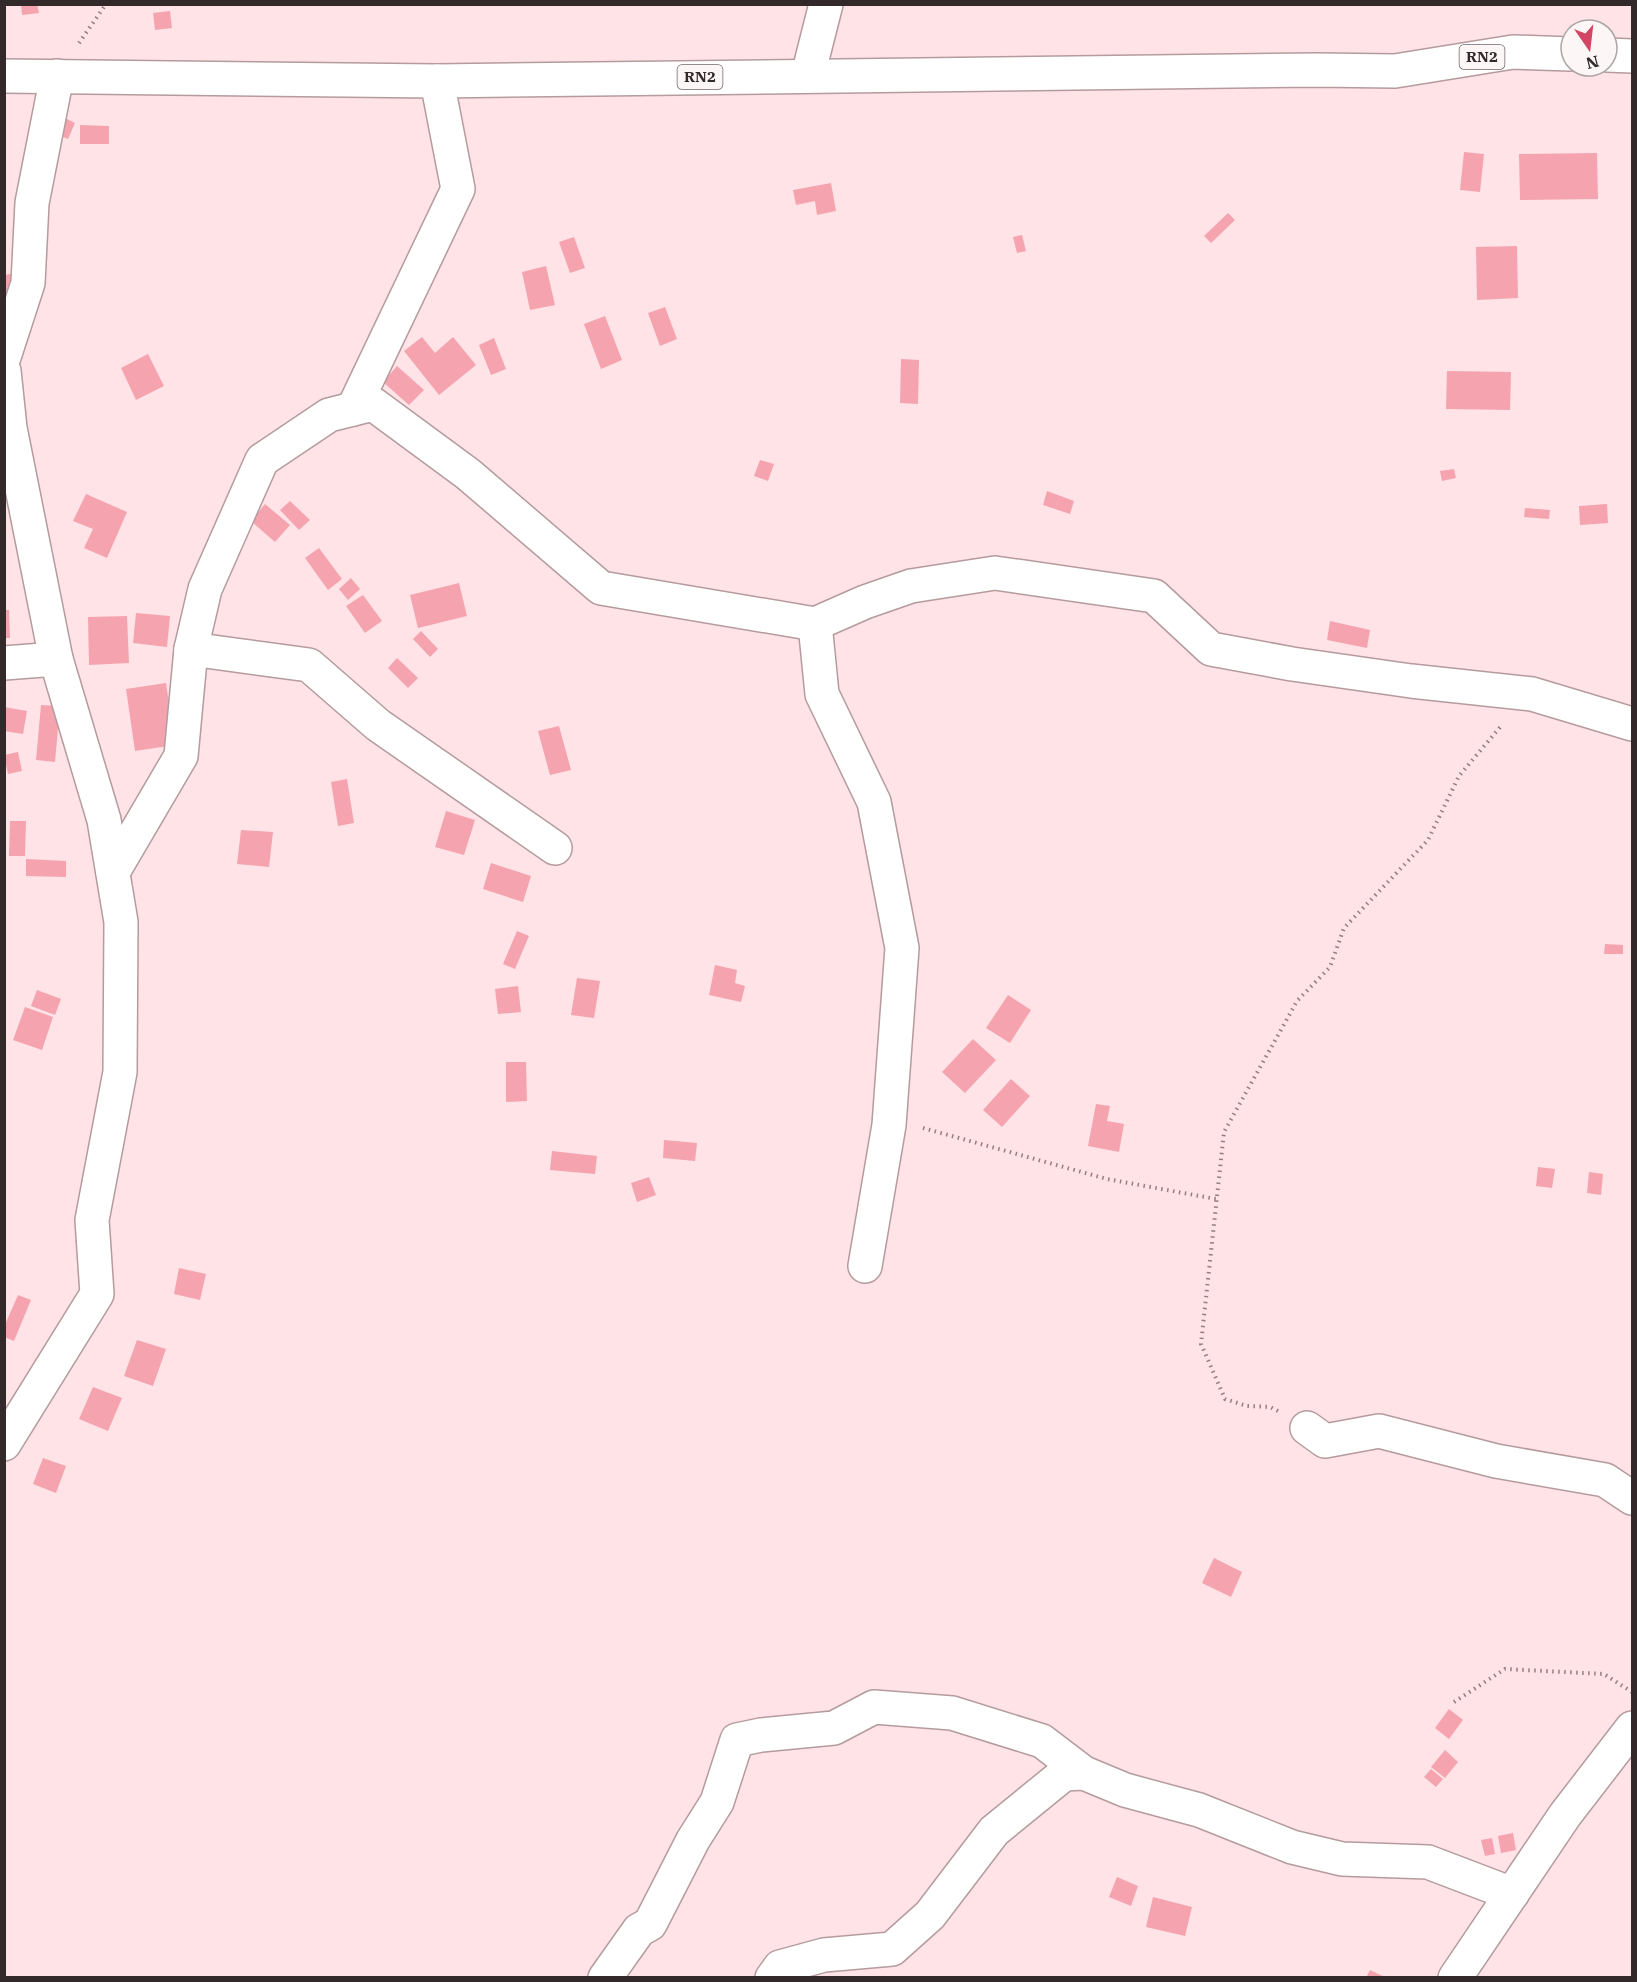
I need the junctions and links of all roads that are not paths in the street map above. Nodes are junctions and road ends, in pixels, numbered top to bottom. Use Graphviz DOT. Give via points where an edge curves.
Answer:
graph roads {
  1 [pos="826,4"];
  2 [pos="1559,54"];
  3 [pos="808,75"];
  4 [pos="4,76"];
  5 [pos="57,76"];
  6 [pos="437,81"];
  7 [pos="4,357"];
  8 [pos="4,371"];
  9 [pos="353,409"];
  10 [pos="815,624"];
  11 [pos="190,649"];
  12 [pos="56,659"];
  13 [pos="4,663"];
  14 [pos="1632,724"];
  15 [pos="555,848"];
  16 [pos="113,872"];
  17 [pos="865,1266"];
  18 [pos="1307,1428"];
  19 [pos="4,1444"];
  20 [pos="1632,1498"];
  21 [pos="1632,1728"];
  22 [pos="1084,1773"];
  23 [pos="1512,1894"];
  24 [pos="605,1977"];
  25 [pos="772,1977"];
  26 [pos="1455,1977"];
  1 -- 3 [label="main road"];
  2 -- 3 [label="main road, RN2" via="1513,52 1395,71"];
  3 -- 6 [label="main road, RN2"];
  4 -- 5 [label="main road, RN2"];
  5 -- 6 [label="main road, RN2"];
  5 -- 7 [label="main road" via="32,203 28,283"];
  6 -- 9 [label="main road" via="458,189"];
  8 -- 12 [label="main road" via="11,438"];
  9 -- 10 [label="main road" via="373,404 383,411 468,474 601,588"];
  9 -- 11 [label="main road" via="329,415 262,460 205,589"];
  10 -- 14 [label="main road" via="911,586 995,573 1154,596 1211,649 1411,681 1532,694"];
  10 -- 17 [label="main road" via="822,694 874,801 902,948 890,1116"];
  11 -- 15 [label="main road" via="309,665 378,725"];
  11 -- 16 [label="main road" via="181,756"];
  12 -- 13 [label="main road"];
  12 -- 16 [label="main road" via="104,820"];
  16 -- 19 [label="main road" via="121,922 120,1072 92,1220 97,1294"];
  18 -- 20 [label="main road" via="1325,1441 1379,1431 1496,1461 1605,1480"];
  21 -- 23 [label="main road" via="1565,1815"];
  22 -- 23 [label="main road" via="1125,1790 1199,1810 1292,1847 1342,1859 1428,1862"];
  22 -- 24 [label="main road" via="1042,1741 952,1713 874,1707 834,1728 737,1740 717,1802 650,1924 639,1930"];
  22 -- 25 [label="main road" via="1064,1774 994,1831 930,1915 892,1948 824,1955 780,1967"];
  23 -- 26 [label="main road"];
}
